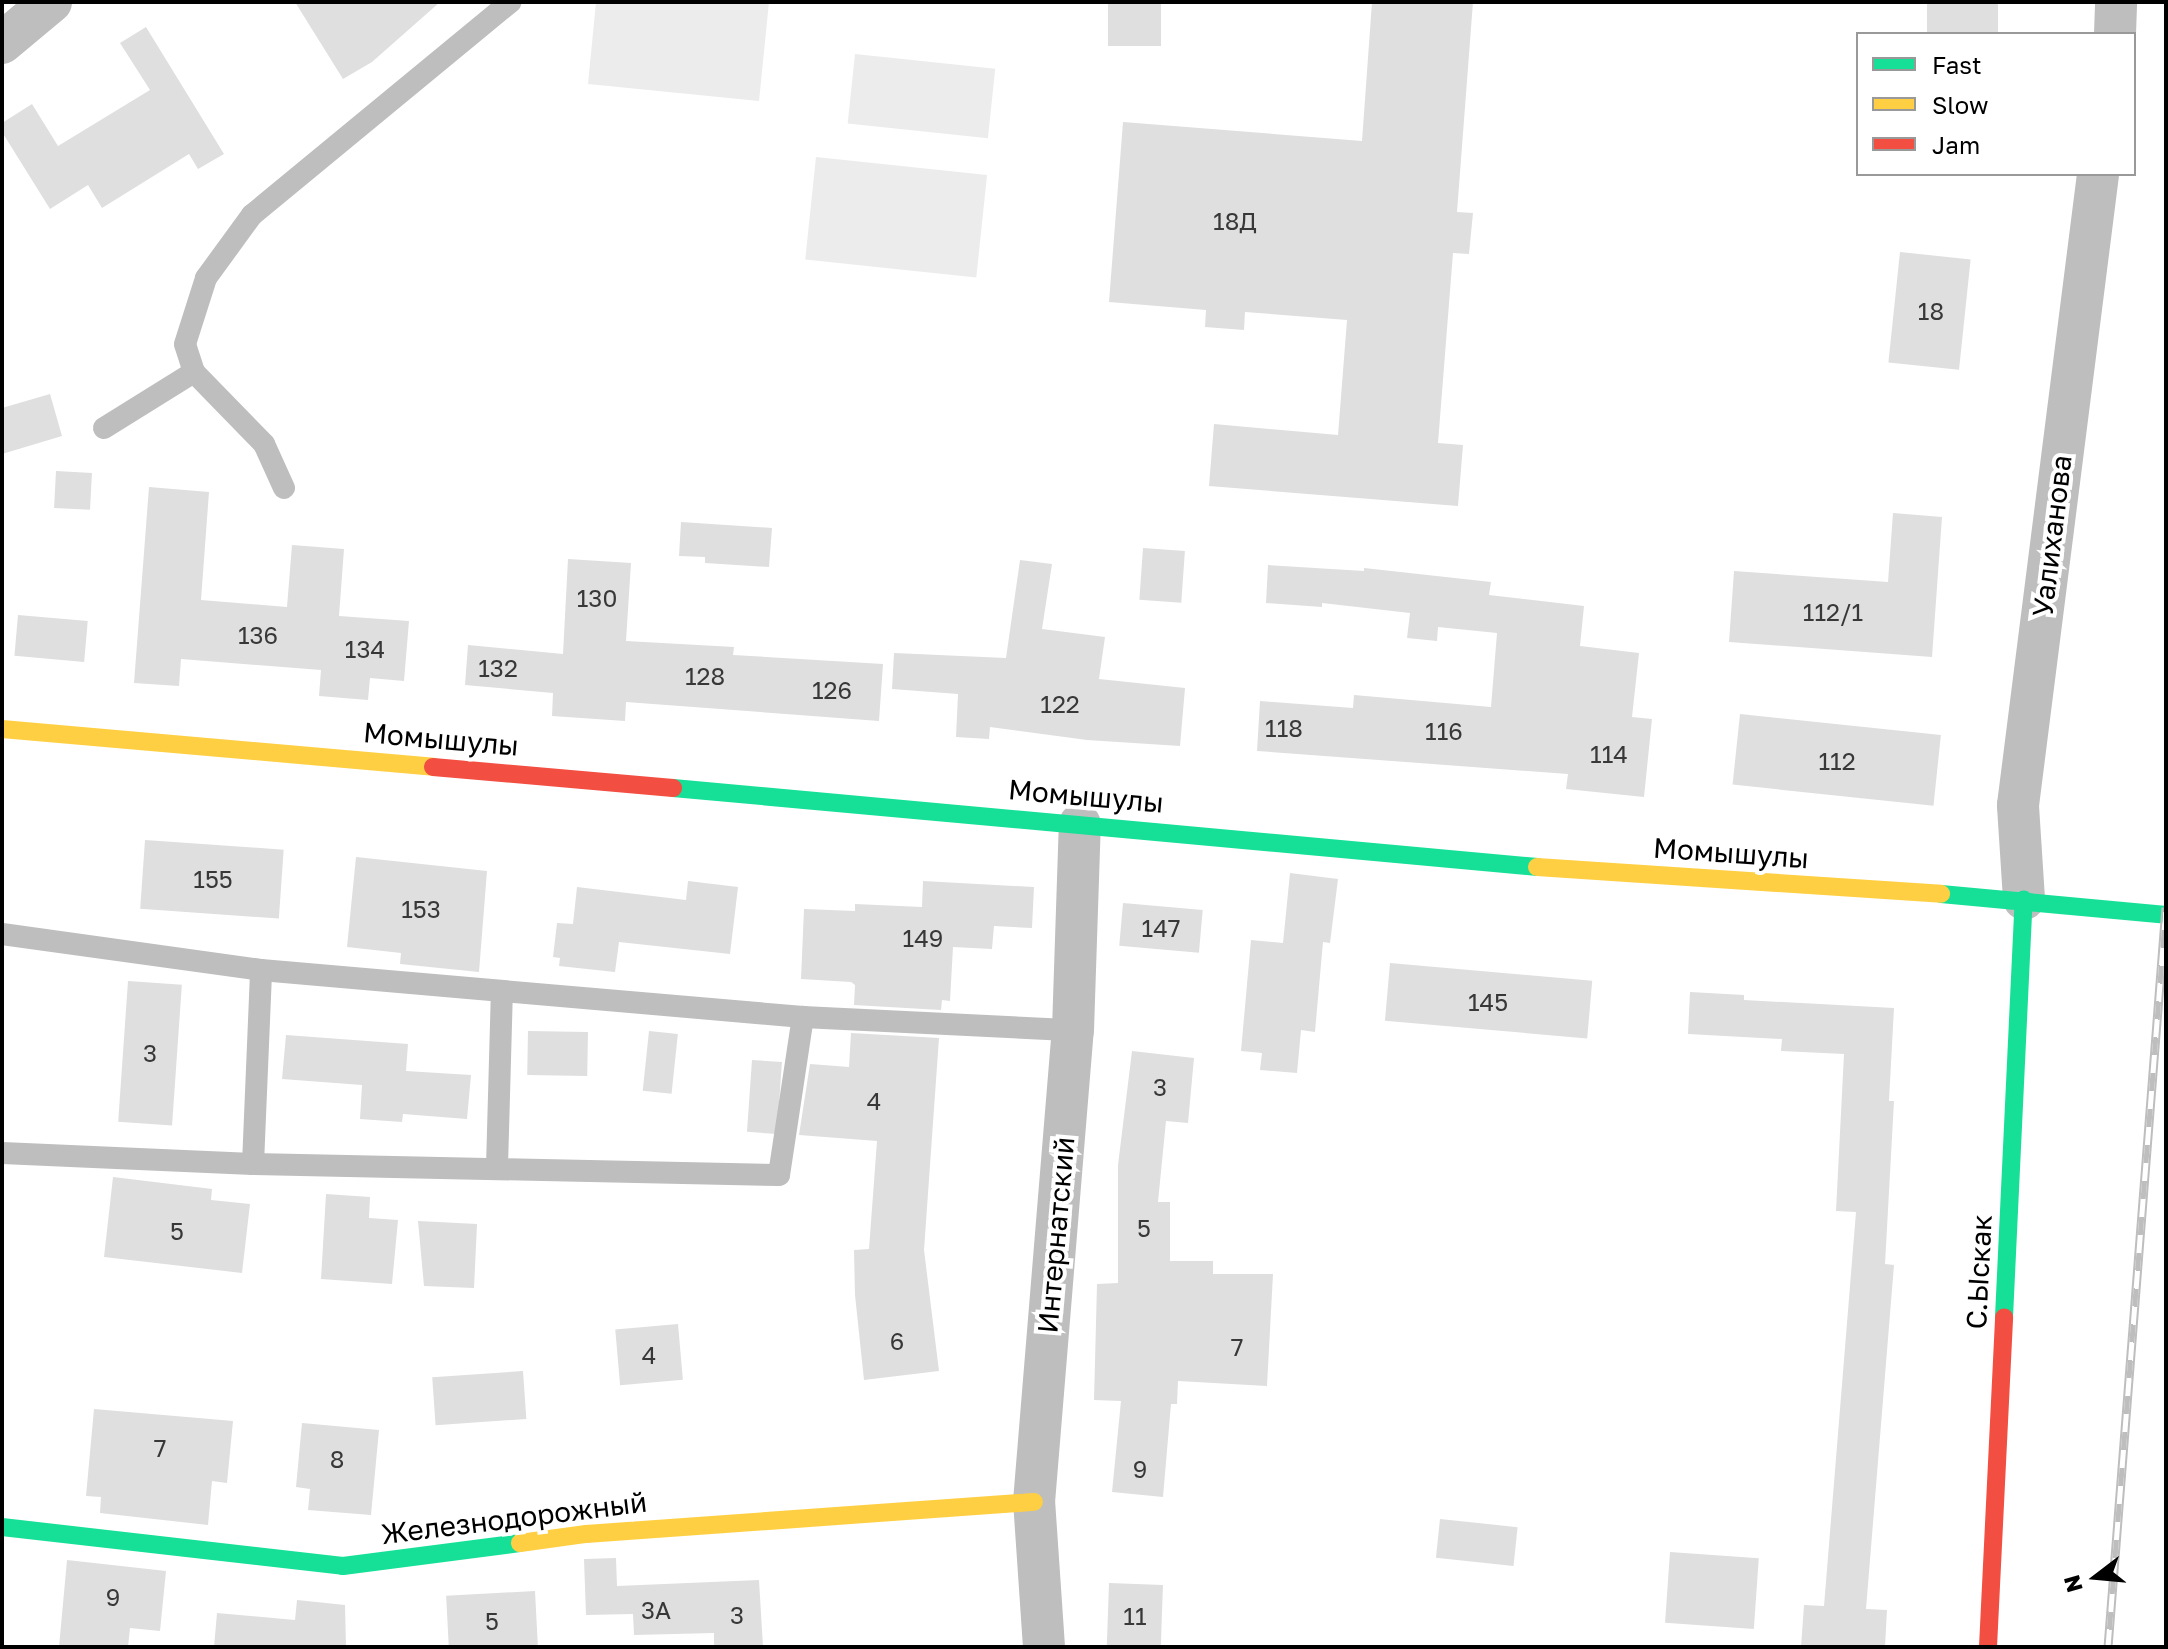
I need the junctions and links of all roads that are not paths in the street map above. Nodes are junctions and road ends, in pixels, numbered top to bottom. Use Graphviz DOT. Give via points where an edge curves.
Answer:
graph roads {
  1 [pos="51,2"];
  2 [pos="510,2"];
  3 [pos="2116,2"];
  4 [pos="2115,32"];
  5 [pos="2,43"];
  6 [pos="2098,176"];
  7 [pos="194,372"];
  8 [pos="104,428"];
  9 [pos="284,488"];
  10 [pos="2,729"];
  11 [pos="1080,824"];
  12 [pos="2024,899"];
  13 [pos="2166,915"];
  14 [pos="2,934"];
  15 [pos="261,970"];
  16 [pos="502,991"];
  17 [pos="803,1017"];
  18 [pos="1073,1030"];
  19 [pos="2,1153"];
  20 [pos="253,1164"];
  21 [pos="497,1167"];
  22 [pos="1034,1502"];
  23 [pos="2,1527"];
  24 [pos="1044,1647"];
  25 [pos="1988,1647"];
  1 -- 5 [label="street"];
  2 -- 7 [label="lane" via="252,215 206,278 185,344"];
  3 -- 4 [label="street"];
  6 -- 12 [label="street, Уалиханова" via="2018,805"];
  7 -- 8 [label="lane"];
  7 -- 9 [label="lane" via="264,444"];
  10 -- 11 [label="main road, Момышулы"];
  11 -- 12 [label="main road, Момышулы" via="1586,872"];
  11 -- 18 [label="street, Интернатский"];
  12 -- 13 [label="main road, Момышулы"];
  12 -- 25 [label="main road, С.Ыскак"];
  14 -- 15 [label="lane"];
  15 -- 16 [label="lane"];
  15 -- 20 [label="lane"];
  16 -- 17 [label="lane"];
  16 -- 21 [label="lane"];
  17 -- 18 [label="lane"];
  17 -- 21 [label="lane" via="779,1175"];
  18 -- 22 [label="street, Интернатский"];
  19 -- 20 [label="lane"];
  20 -- 21 [label="lane"];
  22 -- 23 [label="main road, Железнодорожный" via="586,1534 343,1566"];
  22 -- 24 [label="street, Интернатский"];
}
